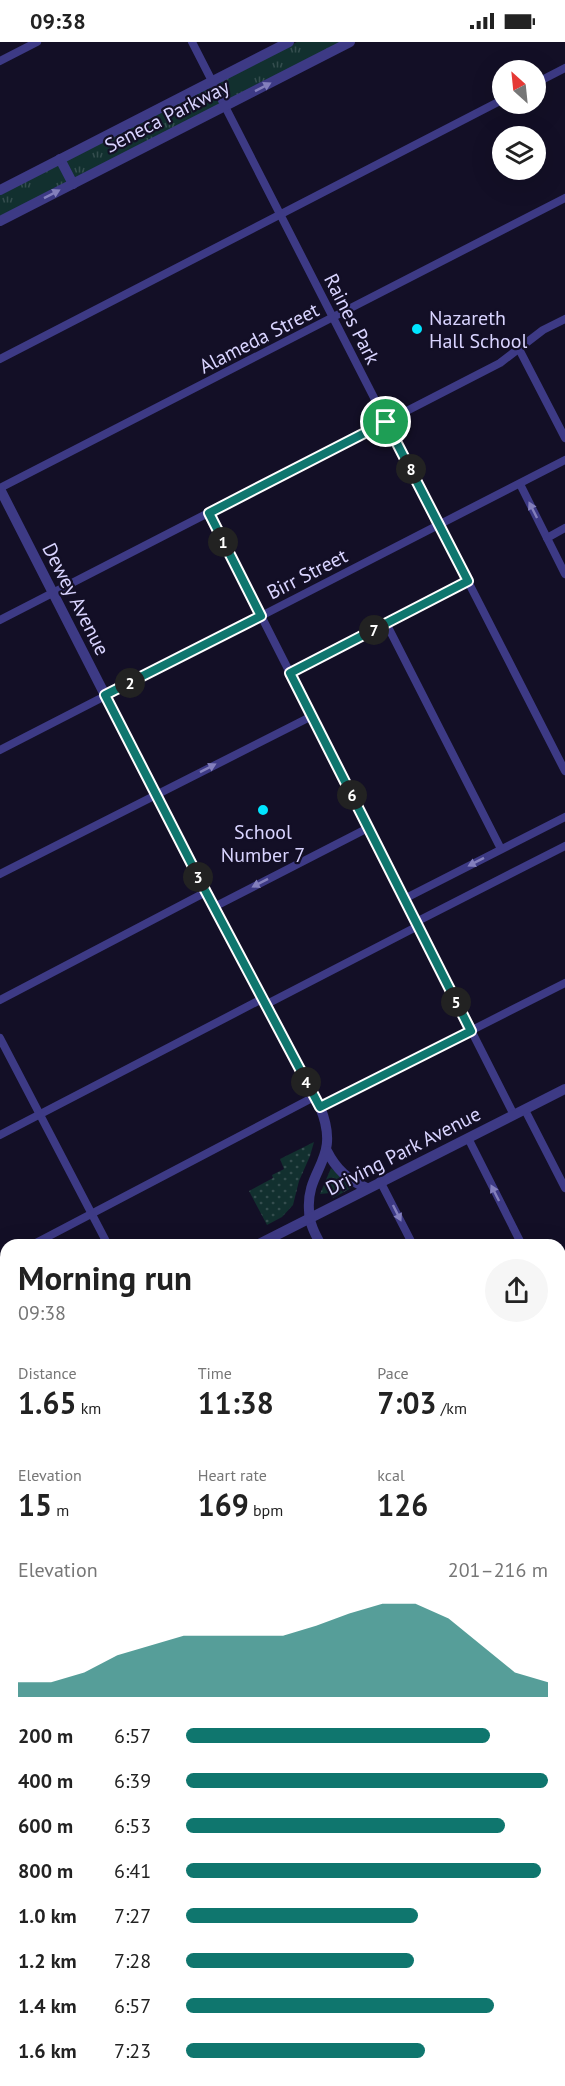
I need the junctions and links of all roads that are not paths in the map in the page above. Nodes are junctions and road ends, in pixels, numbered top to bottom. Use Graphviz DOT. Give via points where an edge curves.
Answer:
graph roads {
  1 [pos="37,42"];
  2 [pos="192,42"];
  3 [pos="289,42"];
  4 [pos="350,42"];
  5 [pos="0,61"];
  6 [pos="565,68"];
  7 [pos="546,78"];
  8 [pos="212,81"];
  9 [pos="492,105"];
  10 [pos="225,107"];
  11 [pos="60,159"];
  12 [pos="72,184"];
  13 [pos="0,190"];
  14 [pos="565,198"];
  15 [pos="280,215"];
  16 [pos="0,221"];
  17 [pos="333,319"];
  18 [pos="565,319"];
  19 [pos="519,349"];
  20 [pos="0,359"];
  21 [pos="386,422"];
  22 [pos="564,432"];
  23 [pos="565,460"];
  24 [pos="520,484"];
  25 [pos="0,488"];
  26 [pos="209,513"];
  27 [pos="439,525"];
  28 [pos="565,528"];
  29 [pos="547,538"];
  30 [pos="565,574"];
  31 [pos="468,581"];
  32 [pos="53,593"];
  33 [pos="261,616"];
  34 [pos="0,620"];
  35 [pos="386,623"];
  36 [pos="290,673"];
  37 [pos="105,695"];
  38 [pos="312,716"];
  39 [pos="0,750"];
  40 [pos="565,771"];
  41 [pos="156,794"];
  42 [pos="565,817"];
  43 [pos="368,828"];
  44 [pos="565,846"];
  45 [pos="501,849"];
  46 [pos="0,874"];
  47 [pos="206,892"];
  48 [pos="404,899"];
  49 [pos="214,907"];
  50 [pos="417,924"];
  51 [pos="565,983"];
  52 [pos="0,1000"];
  53 [pos="263,1002"];
  54 [pos="471,1031"];
  55 [pos="0,1038"];
  56 [pos="565,1089"];
  57 [pos="314,1097"];
  58 [pos="320,1107"];
  59 [pos="525,1110"];
  60 [pos="40,1114"];
  61 [pos="514,1115"];
  62 [pos="0,1135"];
  63 [pos="468,1138"];
  64 [pos="327,1151"];
  65 [pos="380,1181"];
  66 [pos="367,1188"];
  67 [pos="565,1188"];
  68 [pos="92,1214"];
  69 [pos="310,1217"];
  70 [pos="44,1239"];
  71 [pos="105,1239"];
  72 [pos="268,1239"];
  73 [pos="319,1239"];
  74 [pos="410,1239"];
  75 [pos="519,1239"];
  1 -- 5 [label="street"];
  2 -- 8 [label="street, Raines Park"];
  3 -- 8 [label="street, Seneca Parkway"];
  10 -- 4 [label="street, Seneca Parkway, one-way"];
  6 -- 7 [label="street"];
  8 -- 10 [label="street, Raines Park"];
  8 -- 11 [label="street, Seneca Parkway"];
  9 -- 15 [label="street"];
  10 -- 12 [label="street, Seneca Parkway"];
  10 -- 15 [label="street, Raines Park"];
  11 -- 12 [label="street"];
  11 -- 13 [label="street, Seneca Parkway"];
  16 -- 12 [label="street, Seneca Parkway, one-way"];
  14 -- 17 [label="street, Alameda Street"];
  15 -- 17 [label="street, Raines Park"];
  15 -- 20 [label="street"];
  17 -- 21 [label="street, Raines Park"];
  17 -- 25 [label="street, Alameda Street"];
  18 -- 19 [label="street"];
  19 -- 21 [label="street" via="500,363"];
  19 -- 22 [label="street"];
  21 -- 26 [label="street"];
  21 -- 27 [label="street, Raines Park"];
  23 -- 24 [label="street, Birr Street"];
  24 -- 27 [label="street, Birr Street"];
  29 -- 24 [label="street, one-way"];
  25 -- 32 [label="street, Dewey Avenue"];
  26 -- 32 [label="street"];
  26 -- 33 [label="street"];
  27 -- 31 [label="street, Raines Park"];
  27 -- 33 [label="street, Birr Street"];
  28 -- 29 [label="street"];
  29 -- 30 [label="street"];
  31 -- 35 [label="street"];
  31 -- 40 [label="street, Raines Park"];
  32 -- 34 [label="street"];
  32 -- 37 [label="street, Dewey Avenue"];
  33 -- 36 [label="street"];
  33 -- 37 [label="street, Birr Street"];
  35 -- 36 [label="street"];
  35 -- 45 [label="street"];
  36 -- 38 [label="street"];
  37 -- 39 [label="street, Birr Street"];
  37 -- 41 [label="street, Dewey Avenue"];
  41 -- 38 [label="street, one-way"];
  38 -- 43 [label="street"];
  41 -- 46 [label="street"];
  41 -- 47 [label="street, Dewey Avenue"];
  42 -- 45 [label="street"];
  43 -- 48 [label="street"];
  43 -- 49 [label="street, one-way"];
  44 -- 50 [label="street"];
  45 -- 48 [label="street, one-way"];
  47 -- 49 [label="street, Dewey Avenue"];
  47 -- 52 [label="street"];
  48 -- 50 [label="street"];
  49 -- 53 [label="street, Dewey Avenue"];
  50 -- 53 [label="street"];
  50 -- 54 [label="street"];
  51 -- 54 [label="street"];
  53 -- 57 [label="street, Dewey Avenue"];
  53 -- 60 [label="street"];
  54 -- 58 [label="street"];
  54 -- 61 [label="street"];
  55 -- 60 [label="street"];
  56 -- 59 [label="street, Driving Park Avenue"];
  57 -- 58 [label="street, Dewey Avenue"];
  57 -- 68 [label="street"];
  58 -- 64 [label="street, Dewey Avenue" via="328,1131"];
  59 -- 61 [label="street, Driving Park Avenue"];
  59 -- 67 [label="street"];
  60 -- 62 [label="street"];
  60 -- 68 [label="street"];
  61 -- 63 [label="street, Driving Park Avenue"];
  63 -- 65 [label="street, Driving Park Avenue"];
  75 -- 63 [label="street, one-way"];
  64 -- 66 [label="street" via="338,1170"];
  64 -- 69 [label="street, Dewey Avenue" via="310,1197"];
  65 -- 66 [label="street, Driving Park Avenue"];
  65 -- 74 [label="street, one-way"];
  66 -- 69 [label="street, Driving Park Avenue"];
  68 -- 70 [label="street"];
  68 -- 71 [label="street"];
  69 -- 72 [label="street, Driving Park Avenue"];
  69 -- 73 [label="street, Dewey Avenue"];
}
